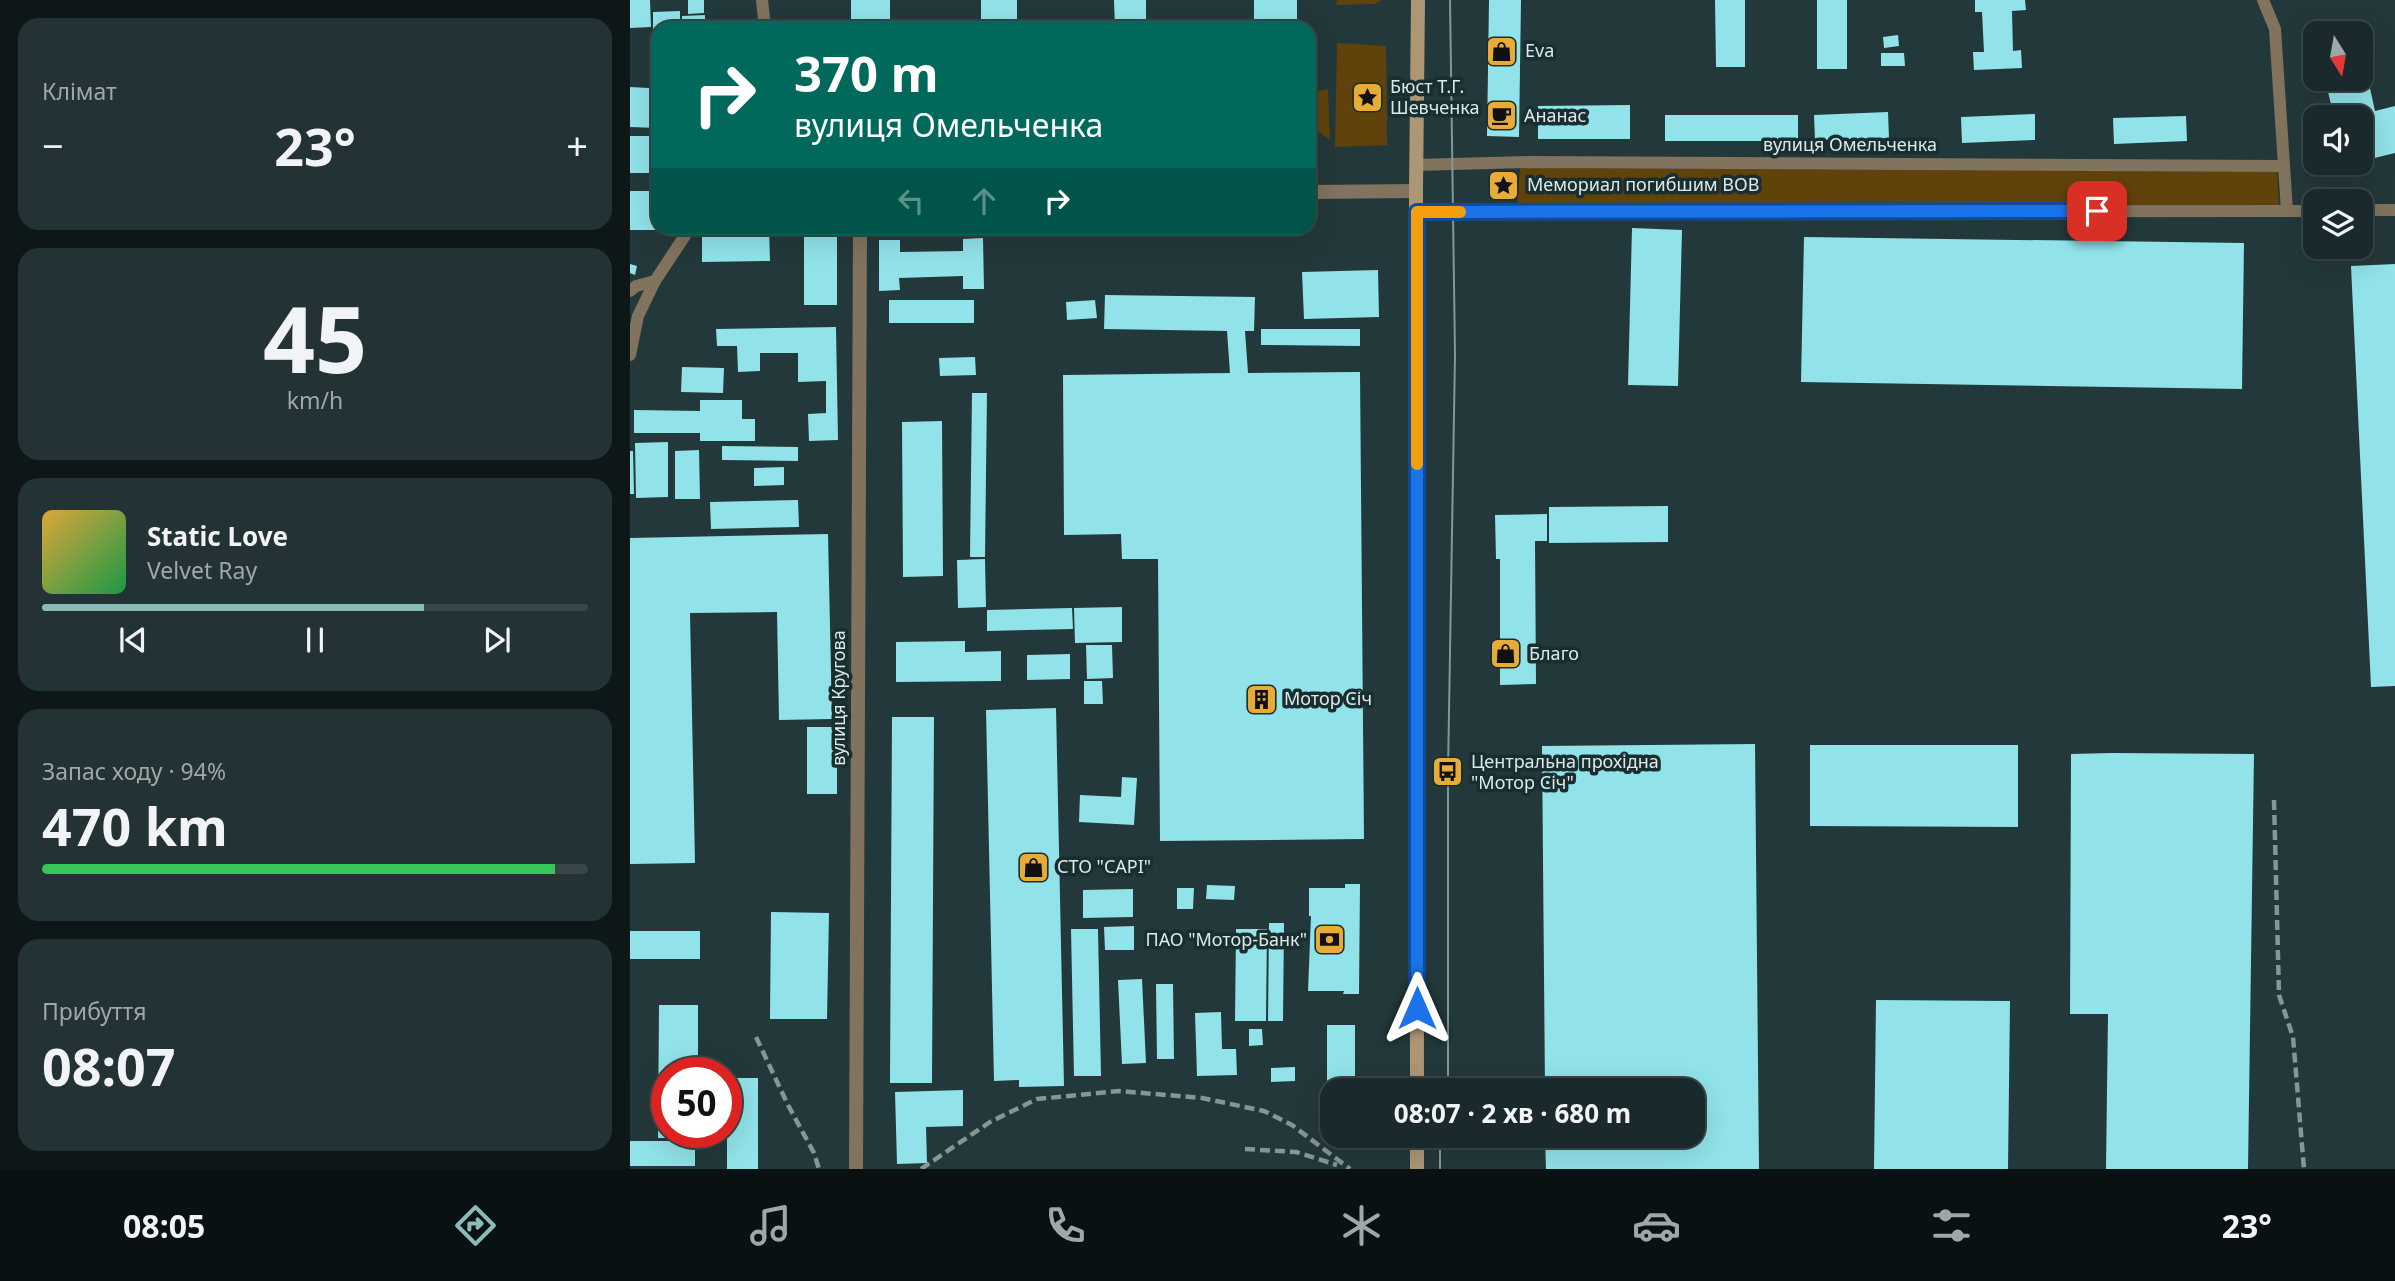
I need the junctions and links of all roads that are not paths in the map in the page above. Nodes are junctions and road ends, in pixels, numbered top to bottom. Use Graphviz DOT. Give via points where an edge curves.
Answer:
graph roads {
  1 [pos="762,0"];
  2 [pos="1418,0"];
  3 [pos="2263,0"];
  4 [pos="764,21"];
  5 [pos="1416,165"];
  6 [pos="2284,166"];
  7 [pos="1416,191"];
  8 [pos="1316,192"];
  9 [pos="2373,210"];
  10 [pos="2395,210"];
  11 [pos="2287,211"];
  12 [pos="2303,211"];
  13 [pos="1417,212"];
  14 [pos="685,235"];
  15 [pos="860,235"];
  16 [pos="655,281"];
  17 [pos="630,291"];
  18 [pos="630,355"];
  19 [pos="1417,1078"];
  20 [pos="1417,1148"];
  21 [pos="856,1169"];
  22 [pos="1417,1169"];
  1 -- 4 [label="street"];
  2 -- 5 [label="main road"];
  3 -- 6 [label="street" via="2275,29"];
  5 -- 6 [label="street, вулиця Омельченка"];
  5 -- 7 [label="main road"];
  6 -- 11 [label="street"];
  7 -- 8 [label="street"];
  7 -- 13 [label="main road"];
  9 -- 10 [label="street"];
  11 -- 12 [label="street"];
  11 -- 13 [label="street"];
  13 -- 19 [label="main road"];
  14 -- 16 [label="street"];
  15 -- 21 [label="street, вулиця Кругова"];
  16 -- 17 [label="street"];
  16 -- 18 [label="street" via="638,317"];
  20 -- 22 [label="main road"];
}
